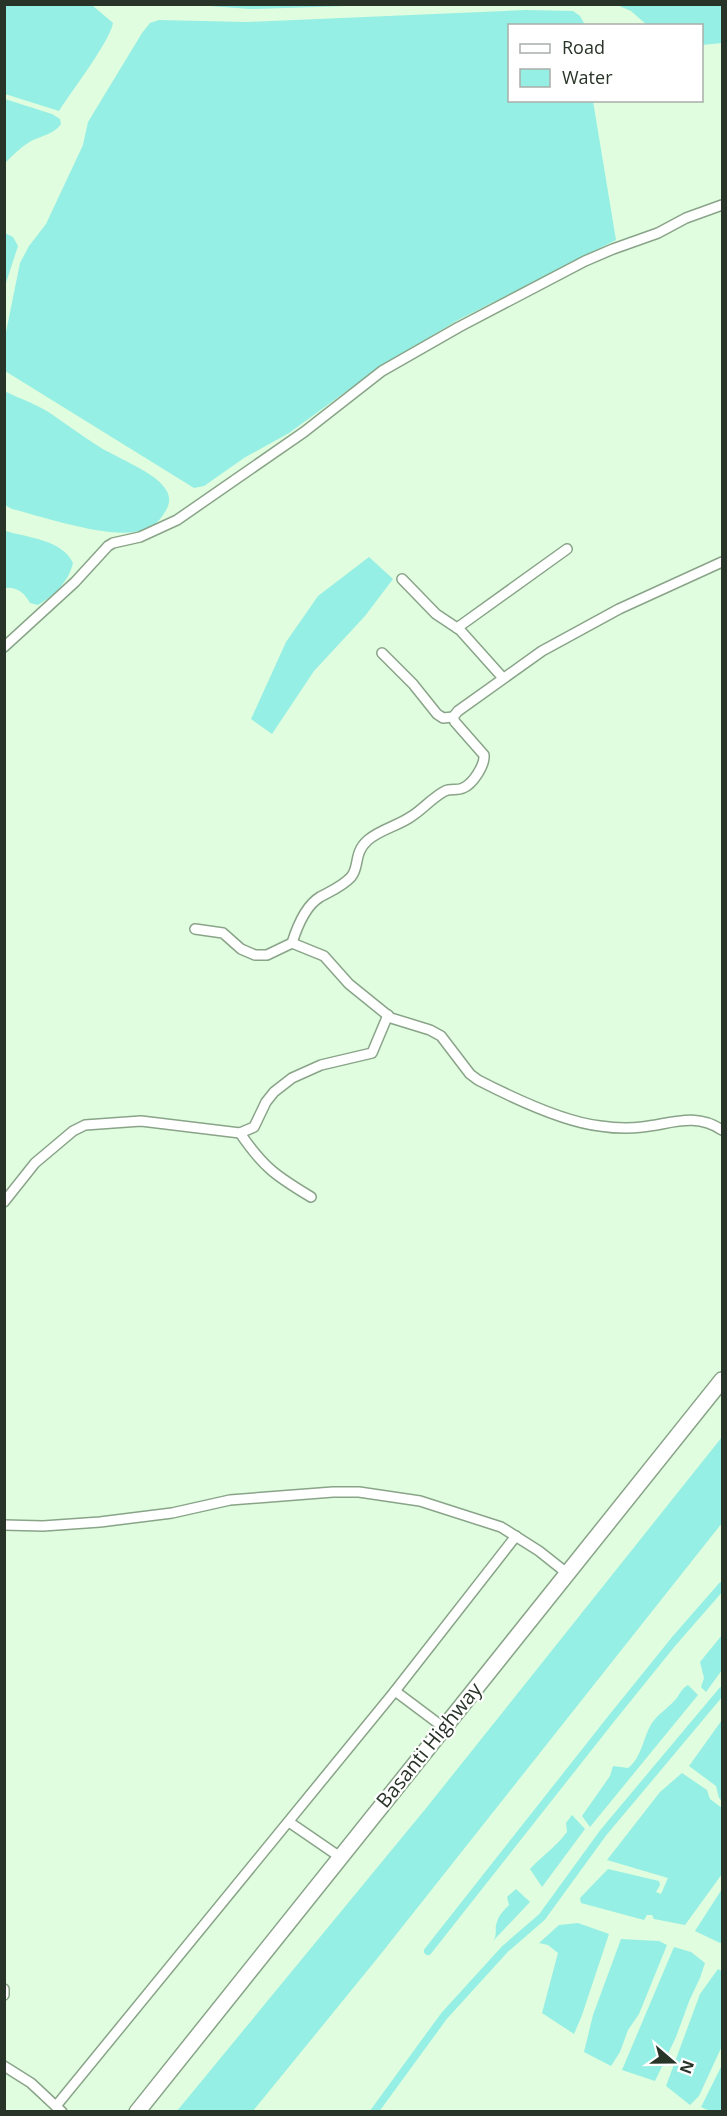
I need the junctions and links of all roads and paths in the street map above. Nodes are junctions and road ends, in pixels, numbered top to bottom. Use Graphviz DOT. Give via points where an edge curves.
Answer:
graph roads {
  1 [pos="723,205"];
  2 [pos="567,549"];
  3 [pos="723,562"];
  4 [pos="402,579"];
  5 [pos="457,628"];
  6 [pos="4,647"];
  7 [pos="382,653"];
  8 [pos="503,678"];
  9 [pos="453,717"];
  10 [pos="195,929"];
  11 [pos="292,943"];
  12 [pos="388,1016"];
  13 [pos="723,1130"];
  14 [pos="240,1133"];
  15 [pos="311,1197"];
  16 [pos="4,1202"];
  17 [pos="723,1380"];
  18 [pos="4,1525"];
  19 [pos="516,1536"];
  20 [pos="568,1574"];
  21 [pos="395,1691"];
  22 [pos="443,1727"];
  23 [pos="289,1822"];
  24 [pos="340,1857"];
  25 [pos="4,1989"];
  26 [pos="4,1995"];
  27 [pos="4,2066"];
  28 [pos="59,2109"];
  29 [pos="137,2112"];
  1 -- 6 [label="street" via="585,261 382,371 304,432 177,520 108,546"];
  2 -- 5 [label="street"];
  3 -- 8 [label="street" via="619,609 542,651"];
  4 -- 5 [label="street" via="436,614"];
  5 -- 8 [label="street"];
  7 -- 9 [label="street" via="437,714"];
  8 -- 9 [label="street"];
  9 -- 11 [label="street" via="484,755 474,777 464,788 444,791 414,815 366,841 358,853 354,874 317,899 301,920"];
  10 -- 11 [label="street" via="223,933 255,956 267,955"];
  11 -- 12 [label="street" via="324,956 349,984"];
  12 -- 13 [label="street" via="441,1036 478,1080 577,1122 633,1128 696,1119"];
  12 -- 14 [label="street" via="372,1053 321,1065 292,1078 266,1102 254,1127"];
  14 -- 15 [label="street" via="265,1166"];
  14 -- 16 [label="street" via="141,1121 85,1125 35,1163"];
  17 -- 20 [label="main road, Basanti Highway"];
  18 -- 19 [label="street" via="99,1522 172,1513 230,1500 342,1492 420,1501 485,1521"];
  19 -- 20 [label="street"];
  19 -- 21 [label="street"];
  20 -- 22 [label="main road, Basanti Highway"];
  21 -- 22 [label="street"];
  21 -- 23 [label="street"];
  22 -- 24 [label="main road, Basanti Highway"];
  23 -- 24 [label="street"];
  23 -- 28 [label="street"];
  24 -- 29 [label="main road, Basanti Highway"];
  25 -- 26 [label="street"];
  27 -- 28 [label="street" via="31,2083"];
}
